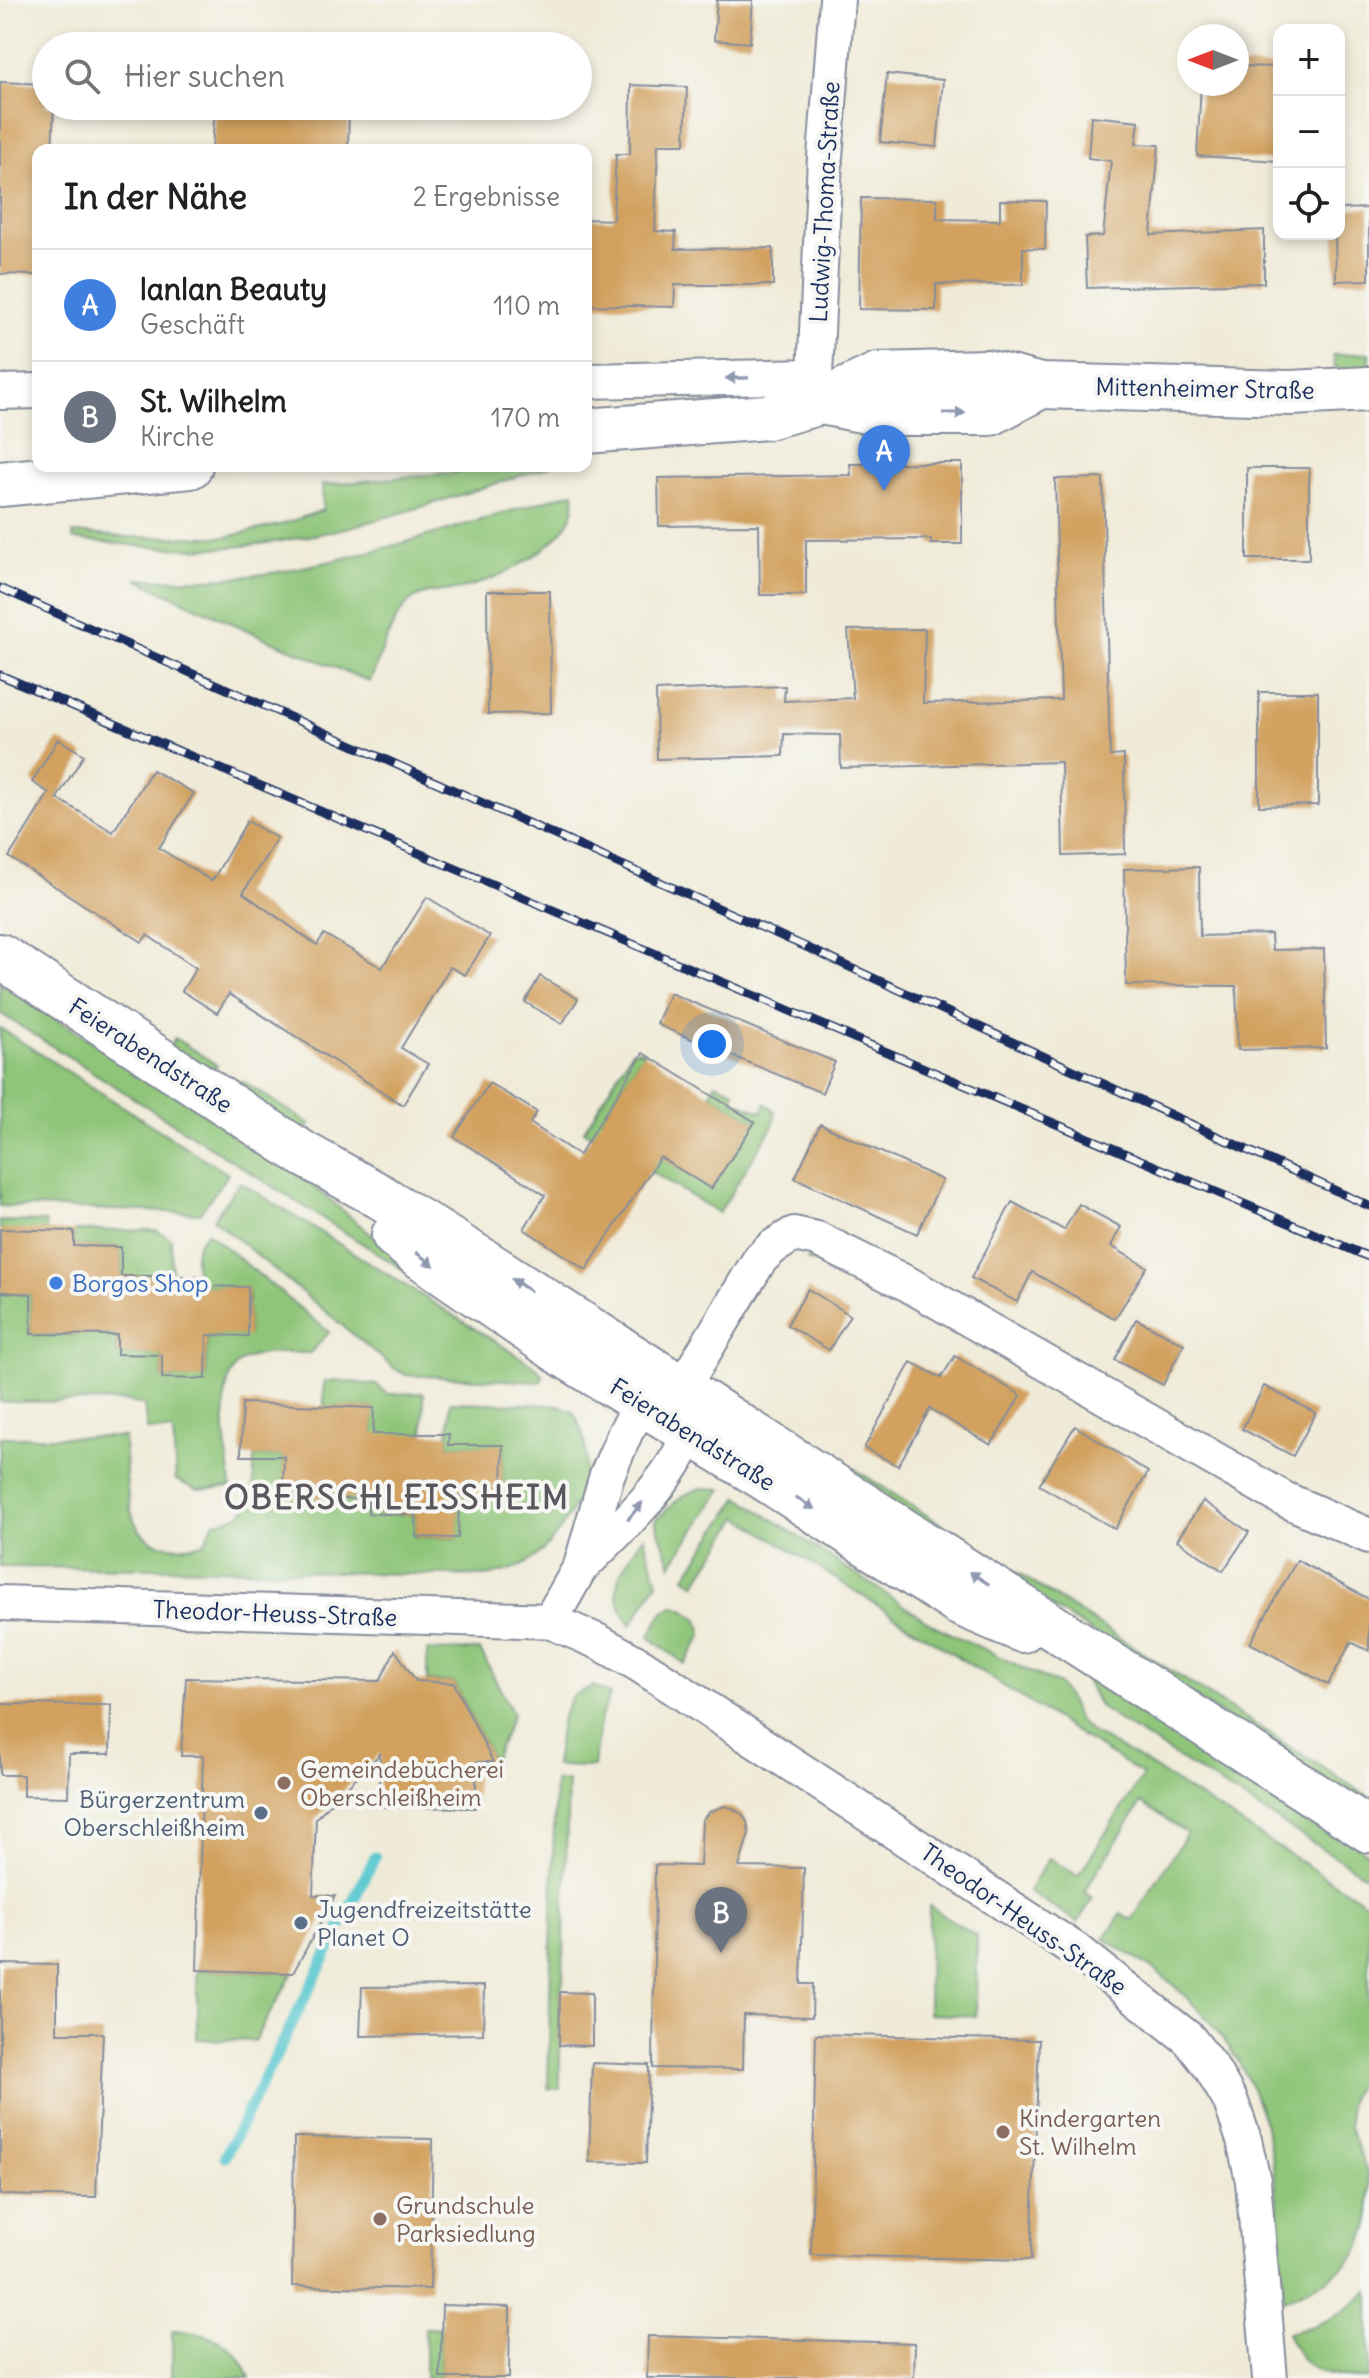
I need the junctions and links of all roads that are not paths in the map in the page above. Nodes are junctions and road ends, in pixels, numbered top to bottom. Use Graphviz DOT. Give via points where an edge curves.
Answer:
graph roads {
  1 [pos="837,0"];
  2 [pos="592,381"];
  3 [pos="818,389"];
  4 [pos="1369,389"];
  5 [pos="32,391"];
  6 [pos="0,392"];
  7 [pos="592,431"];
  8 [pos="127,472"];
  9 [pos="0,484"];
  10 [pos="0,956"];
  11 [pos="663,1395"];
  12 [pos="689,1431"];
  13 [pos="1369,1536"];
  14 [pos="581,1566"];
  15 [pos="0,1603"];
  16 [pos="550,1621"];
  17 [pos="1114,1668"];
  18 [pos="1369,1830"];
  19 [pos="1270,2378"];
  1 -- 3 [label="street, Ludwig-Thoma-Straße" via="825,157"];
  3 -- 2 [label="street, Mittenheimer Straße, one-way"];
  3 -- 4 [label="main road, Mittenheimer Straße" via="876,413 991,413 1041,386 1291,393"];
  3 -- 7 [label="main road, Mittenheimer Straße" via="767,417"];
  5 -- 6 [label="street"];
  8 -- 9 [label="main road"];
  10 -- 11 [label="main road, Feierabendstraße" via="302,1153 381,1197"];
  11 -- 12 [label="main road, Feierabendstraße"];
  11 -- 13 [label="street, Feierabendstraße" via="760,1259 794,1234 817,1239 908,1284 1284,1499"];
  11 -- 14 [label="street" via="626,1431 607,1475"];
  17 -- 11 [label="main road, Feierabendstraße, one-way" via="1027,1608"];
  14 -- 12 [label="street, one-way" via="616,1534 673,1466"];
  12 -- 17 [label="main road, Feierabendstraße, one-way" via="959,1603"];
  14 -- 16 [label="street"];
  15 -- 16 [label="street, Theodor-Heuss-Straße"];
  16 -- 19 [label="street, Theodor-Heuss-Straße" via="640,1665 965,1877 1080,1953 1189,2039 1231,2102 1244,2140 1253,2181"];
  17 -- 18 [label="main road, Feierabendstraße"];
}
